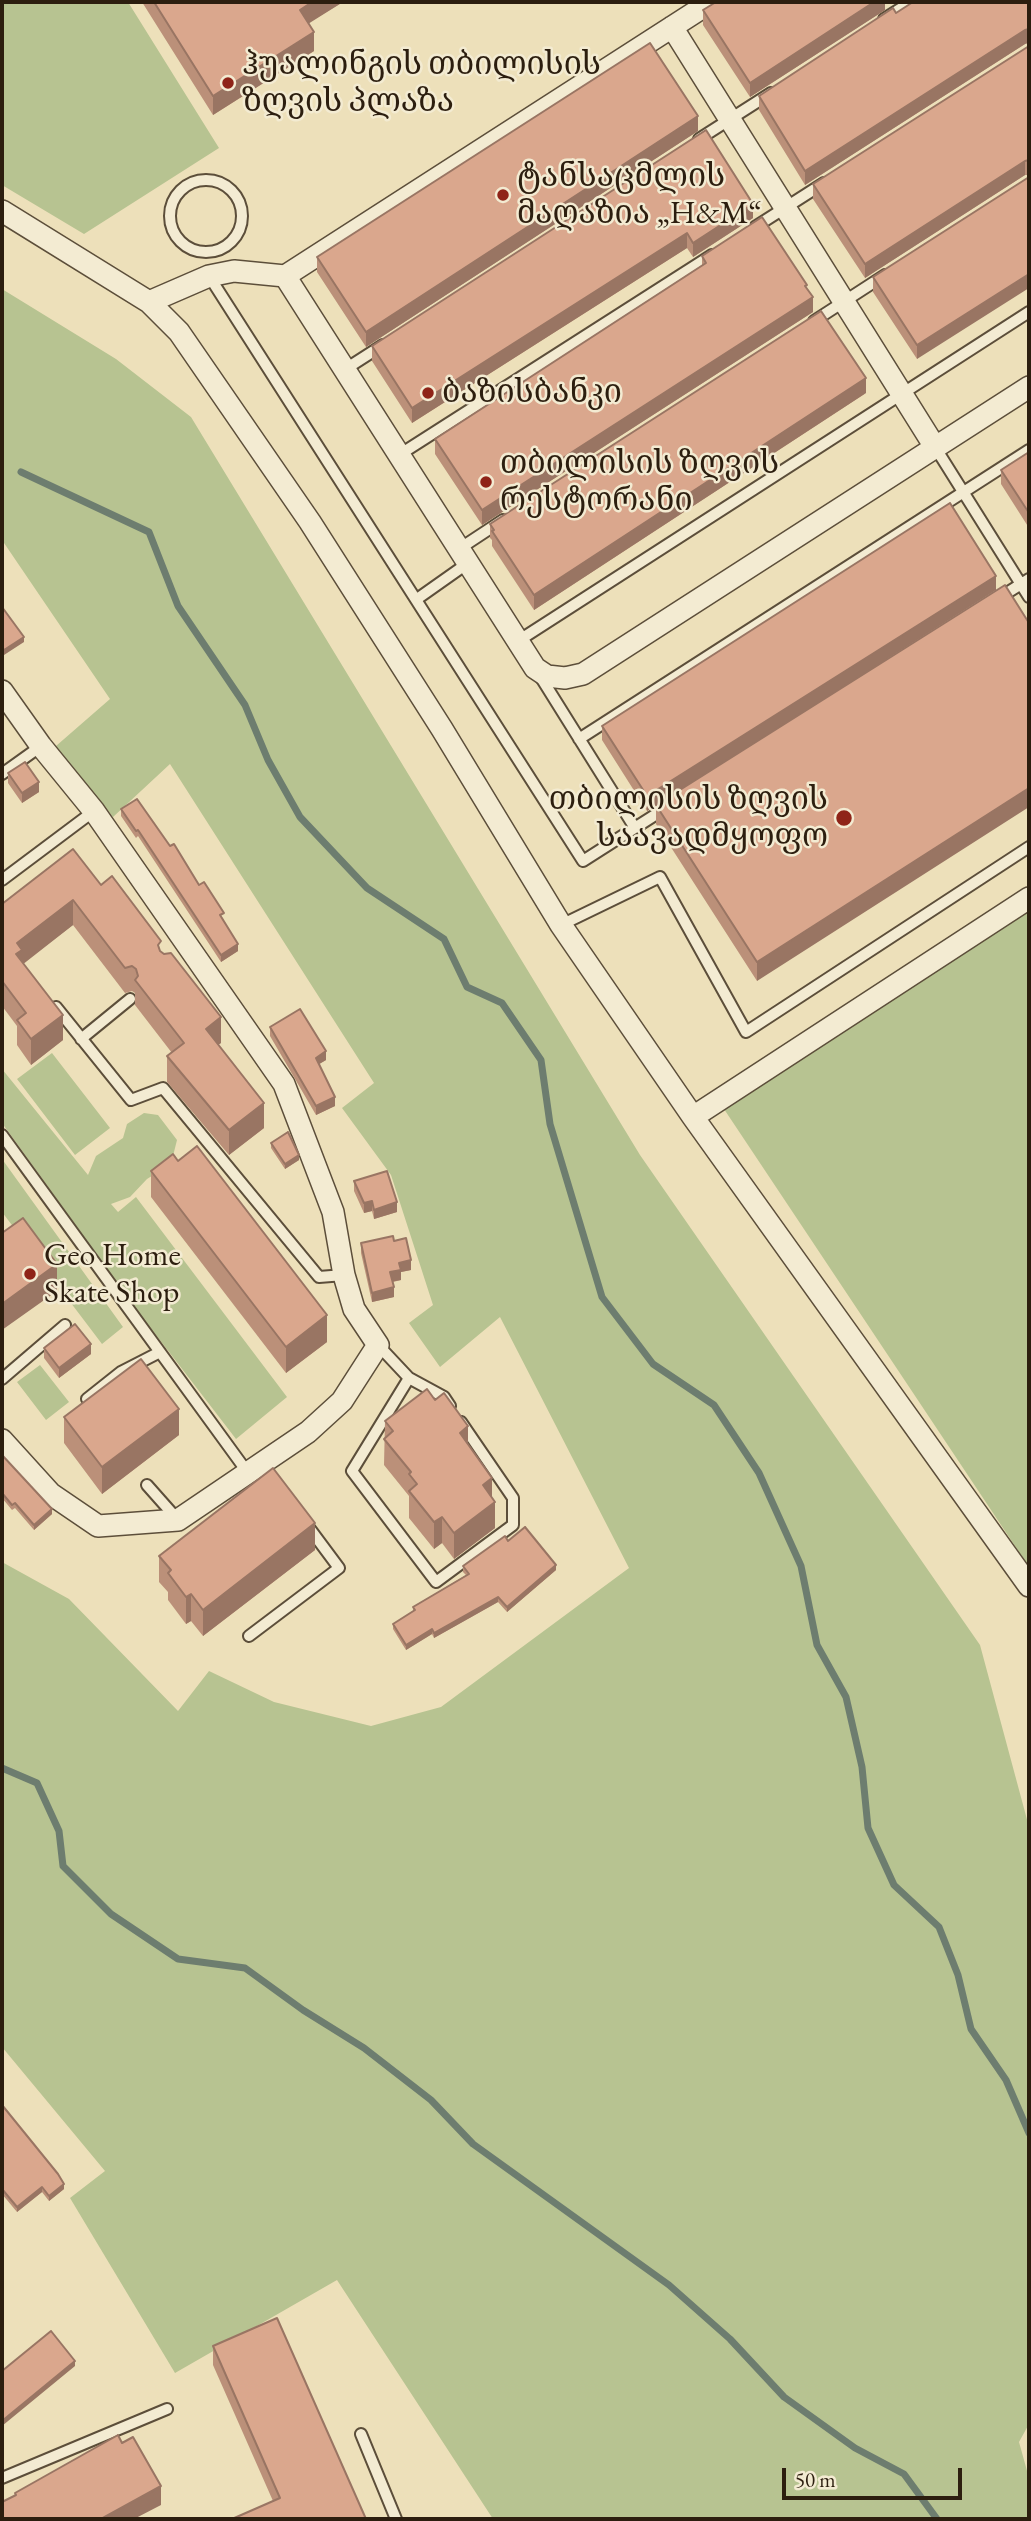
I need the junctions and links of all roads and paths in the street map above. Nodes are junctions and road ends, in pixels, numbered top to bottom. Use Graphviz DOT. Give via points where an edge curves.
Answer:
graph roads {
  1 [pos="711,2"];
  2 [pos="911,2"];
  3 [pos="877,24"];
  4 [pos="672,27"];
  5 [pos="786,83"];
  6 [pos="730,120"];
  7 [pos="695,142"];
  8 [pos="832,178"];
  9 [pos="785,207"];
  10 [pos="2,211"];
  11 [pos="750,230"];
  12 [pos="727,245"];
  13 [pos="226,247"];
  14 [pos="234,271"];
  15 [pos="890,271"];
  16 [pos="209,276"];
  17 [pos="285,276"];
  18 [pos="844,301"];
  19 [pos="149,302"];
  20 [pos="1029,312"];
  21 [pos="809,324"];
  22 [pos="391,340"];
  23 [pos="344,370"];
  24 [pos="1029,387"];
  25 [pos="902,394"];
  26 [pos="935,447"];
  27 [pos="1029,450"];
  28 [pos="399,455"];
  29 [pos="964,492"];
  30 [pos="517,511"];
  31 [pos="463,556"];
  32 [pos="1025,581"];
  33 [pos="1029,597"];
  34 [pos="417,599"];
  35 [pos="986,606"];
  36 [pos="518,641"];
  37 [pos="535,668"];
  38 [pos="2,691"];
  39 [pos="579,739"];
  40 [pos="41,746"];
  41 [pos="2,774"];
  42 [pos="682,798"];
  43 [pos="94,811"];
  44 [pos="635,828"];
  45 [pos="1029,847"];
  46 [pos="2,880"];
  47 [pos="1029,898"];
  48 [pos="561,925"];
  49 [pos="130,999"];
  50 [pos="52,1002"];
  51 [pos="81,1039"];
  52 [pos="693,1117"];
  53 [pos="2,1135"];
  54 [pos="344,1275"];
  55 [pos="65,1325"];
  56 [pos="378,1345"];
  57 [pos="160,1352"];
  58 [pos="409,1378"];
  59 [pos="2,1379"];
  60 [pos="87,1399"];
  61 [pos="2,1440"];
  62 [pos="259,1470"];
  63 [pos="147,1485"];
  64 [pos="300,1516"];
  65 [pos="178,1520"];
  66 [pos="1029,1586"];
  67 [pos="249,1636"];
  68 [pos="167,2409"];
  69 [pos="360,2434"];
  70 [pos="2,2479"];
  71 [pos="396,2519"];
  1 -- 4 [label="street"];
  2 -- 3 [label="lane"];
  4 -- 6 [label="street"];
  4 -- 17 [label="street"];
  5 -- 6 [label="lane"];
  6 -- 7 [label="lane"];
  6 -- 9 [label="street"];
  8 -- 9 [label="lane"];
  9 -- 11 [label="lane"];
  9 -- 18 [label="street"];
  10 -- 19 [label="street"];
  12 -- 28 [label="lane"];
  13 -- 13 [label="lane" via="241,229 241,205 235,194 216,181 192,183 175,198 170,221 174,232 191,249 214,252"];
  13 -- 14 [label="lane"];
  14 -- 16 [label="street"];
  14 -- 17 [label="street"];
  15 -- 18 [label="lane"];
  16 -- 19 [label="street"];
  16 -- 34 [label="lane"];
  17 -- 23 [label="street"];
  18 -- 21 [label="lane"];
  18 -- 25 [label="street"];
  19 -- 48 [label="street" via="179,332 310,522"];
  20 -- 25 [label="lane"];
  22 -- 23 [label="lane"];
  23 -- 28 [label="street"];
  24 -- 26 [label="street"];
  25 -- 26 [label="street"];
  25 -- 36 [label="lane"];
  26 -- 29 [label="lane"];
  26 -- 37 [label="street" via="583,674 547,676"];
  27 -- 29 [label="lane"];
  28 -- 31 [label="street"];
  29 -- 32 [label="lane"];
  29 -- 39 [label="lane"];
  30 -- 31 [label="lane"];
  31 -- 34 [label="lane"];
  31 -- 36 [label="street"];
  32 -- 33 [label="lane"];
  32 -- 35 [label="lane"];
  34 -- 44 [label="lane" via="583,860"];
  36 -- 37 [label="street"];
  37 -- 39 [label="lane"];
  38 -- 40 [label="street"];
  39 -- 44 [label="lane"];
  40 -- 41 [label="lane"];
  40 -- 43 [label="street"];
  42 -- 44 [label="lane"];
  43 -- 46 [label="lane"];
  43 -- 54 [label="street" via="187,955 284,1084 333,1212"];
  45 -- 48 [label="lane" via="746,1032 660,877"];
  47 -- 52 [label="street"];
  48 -- 52 [label="street"];
  49 -- 51 [label="lane"];
  50 -- 51 [label="lane"];
  51 -- 54 [label="lane" via="131,1100 163,1088 319,1277"];
  52 -- 66 [label="street"];
  53 -- 57 [label="lane"];
  54 -- 56 [label="street" via="354,1309"];
  55 -- 59 [label="lane"];
  56 -- 58 [label="lane"];
  56 -- 62 [label="street" via="342,1401"];
  57 -- 60 [label="lane" via="121,1371"];
  57 -- 62 [label="lane"];
  58 -- 58 [label="lane" via="352,1471 436,1582 513,1525 513,1498 444,1397"];
  61 -- 65 [label="street" via="51,1494 97,1526"];
  62 -- 65 [label="street"];
  63 -- 65 [label="lane"];
  64 -- 67 [label="lane" via="339,1568"];
  68 -- 70 [label="lane"];
  69 -- 71 [label="lane"];
}
